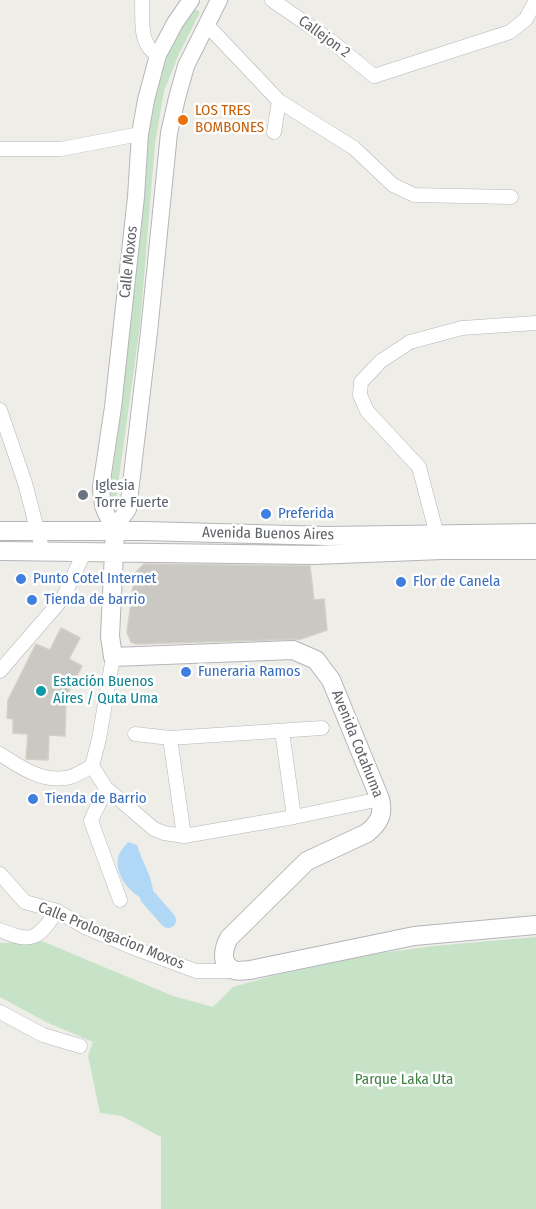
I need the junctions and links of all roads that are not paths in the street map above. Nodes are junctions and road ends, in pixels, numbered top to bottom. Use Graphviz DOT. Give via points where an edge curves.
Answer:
graph roads {
  1 [pos="142,0"];
  2 [pos="191,0"];
  3 [pos="219,0"];
  4 [pos="272,0"];
  5 [pos="536,0"];
  6 [pos="207,25"];
  7 [pos="158,55"];
  8 [pos="279,101"];
  9 [pos="274,132"];
  10 [pos="140,134"];
  11 [pos="0,149"];
  12 [pos="511,197"];
  13 [pos="536,323"];
  14 [pos="0,411"];
  15 [pos="115,529"];
  16 [pos="0,531"];
  17 [pos="38,531"];
  18 [pos="536,533"];
  19 [pos="437,535"];
  20 [pos="536,550"];
  21 [pos="0,551"];
  22 [pos="43,552"];
  23 [pos="84,553"];
  24 [pos="114,553"];
  25 [pos="113,657"];
  26 [pos="0,671"];
  27 [pos="322,728"];
  28 [pos="282,731"];
  29 [pos="135,734"];
  30 [pos="170,738"];
  31 [pos="0,754"];
  32 [pos="92,766"];
  33 [pos="106,788"];
  34 [pos="380,799"];
  35 [pos="294,817"];
  36 [pos="184,836"];
  37 [pos="0,874"];
  38 [pos="120,900"];
  39 [pos="57,911"];
  40 [pos="536,925"];
  41 [pos="0,930"];
  42 [pos="234,970"];
  43 [pos="0,1012"];
  44 [pos="80,1046"];
  1 -- 7 [label="street" via="146,44"];
  2 -- 7 [label="street, Calle Moxos"];
  3 -- 6 [label="street, Calle Moxos"];
  4 -- 5 [label="street, Callejon 2" via="363,64 374,76 510,32 526,19"];
  6 -- 8 [label="street"];
  6 -- 15 [label="street, Calle Moxos" via="186,66 169,134 128,509"];
  7 -- 10 [label="street, Calle Moxos"];
  8 -- 9 [label="street"];
  8 -- 12 [label="street" via="354,148 393,185 414,195"];
  10 -- 11 [label="street" via="61,149"];
  10 -- 15 [label="street, Calle Moxos" via="122,332 101,486 105,514"];
  13 -- 19 [label="street" via="462,328 410,342 381,361 361,382 360,395 367,411 419,467"];
  14 -- 17 [label="street"];
  15 -- 17 [label="main road, Avenida Buenos Aires"];
  15 -- 19 [label="main road, Avenida Buenos Aires"];
  15 -- 24 [label="main road, Calle Moxos"];
  16 -- 17 [label="main road, Avenida Buenos Aires"];
  17 -- 22 [label="street"];
  18 -- 19 [label="main road, Avenida Buenos Aires"];
  20 -- 24 [label="main road, Avenida Buenos Aires" via="314,555"];
  21 -- 22 [label="main road, Avenida Buenos Aires"];
  22 -- 23 [label="main road, Avenida Buenos Aires"];
  23 -- 24 [label="main road, Avenida Buenos Aires"];
  23 -- 26 [label="street" via="63,598"];
  24 -- 25 [label="main road" via="110,636"];
  25 -- 32 [label="street"];
  25 -- 34 [label="main road, Avenida Cotahuma" via="293,650 305,654 316,660 331,680"];
  27 -- 28 [label="street"];
  28 -- 30 [label="street"];
  28 -- 35 [label="street"];
  29 -- 30 [label="street"];
  30 -- 36 [label="street"];
  31 -- 32 [label="street" via="41,776 70,777"];
  32 -- 33 [label="street"];
  33 -- 36 [label="street" via="154,829"];
  33 -- 38 [label="street" via="91,821"];
  34 -- 35 [label="street"];
  34 -- 42 [label="main road, Avenida Cotahuma" via="383,809 375,827 307,861 229,938 223,954"];
  35 -- 36 [label="street"];
  37 -- 39 [label="street, Calle Prolongacion Moxos" via="25,902"];
  39 -- 41 [label="street" via="46,927 31,938 18,938"];
  39 -- 42 [label="street, Calle Prolongacion Moxos" via="85,927 196,971"];
  40 -- 42 [label="main road" via="414,936"];
  43 -- 44 [label="street" via="43,1035"];
}
